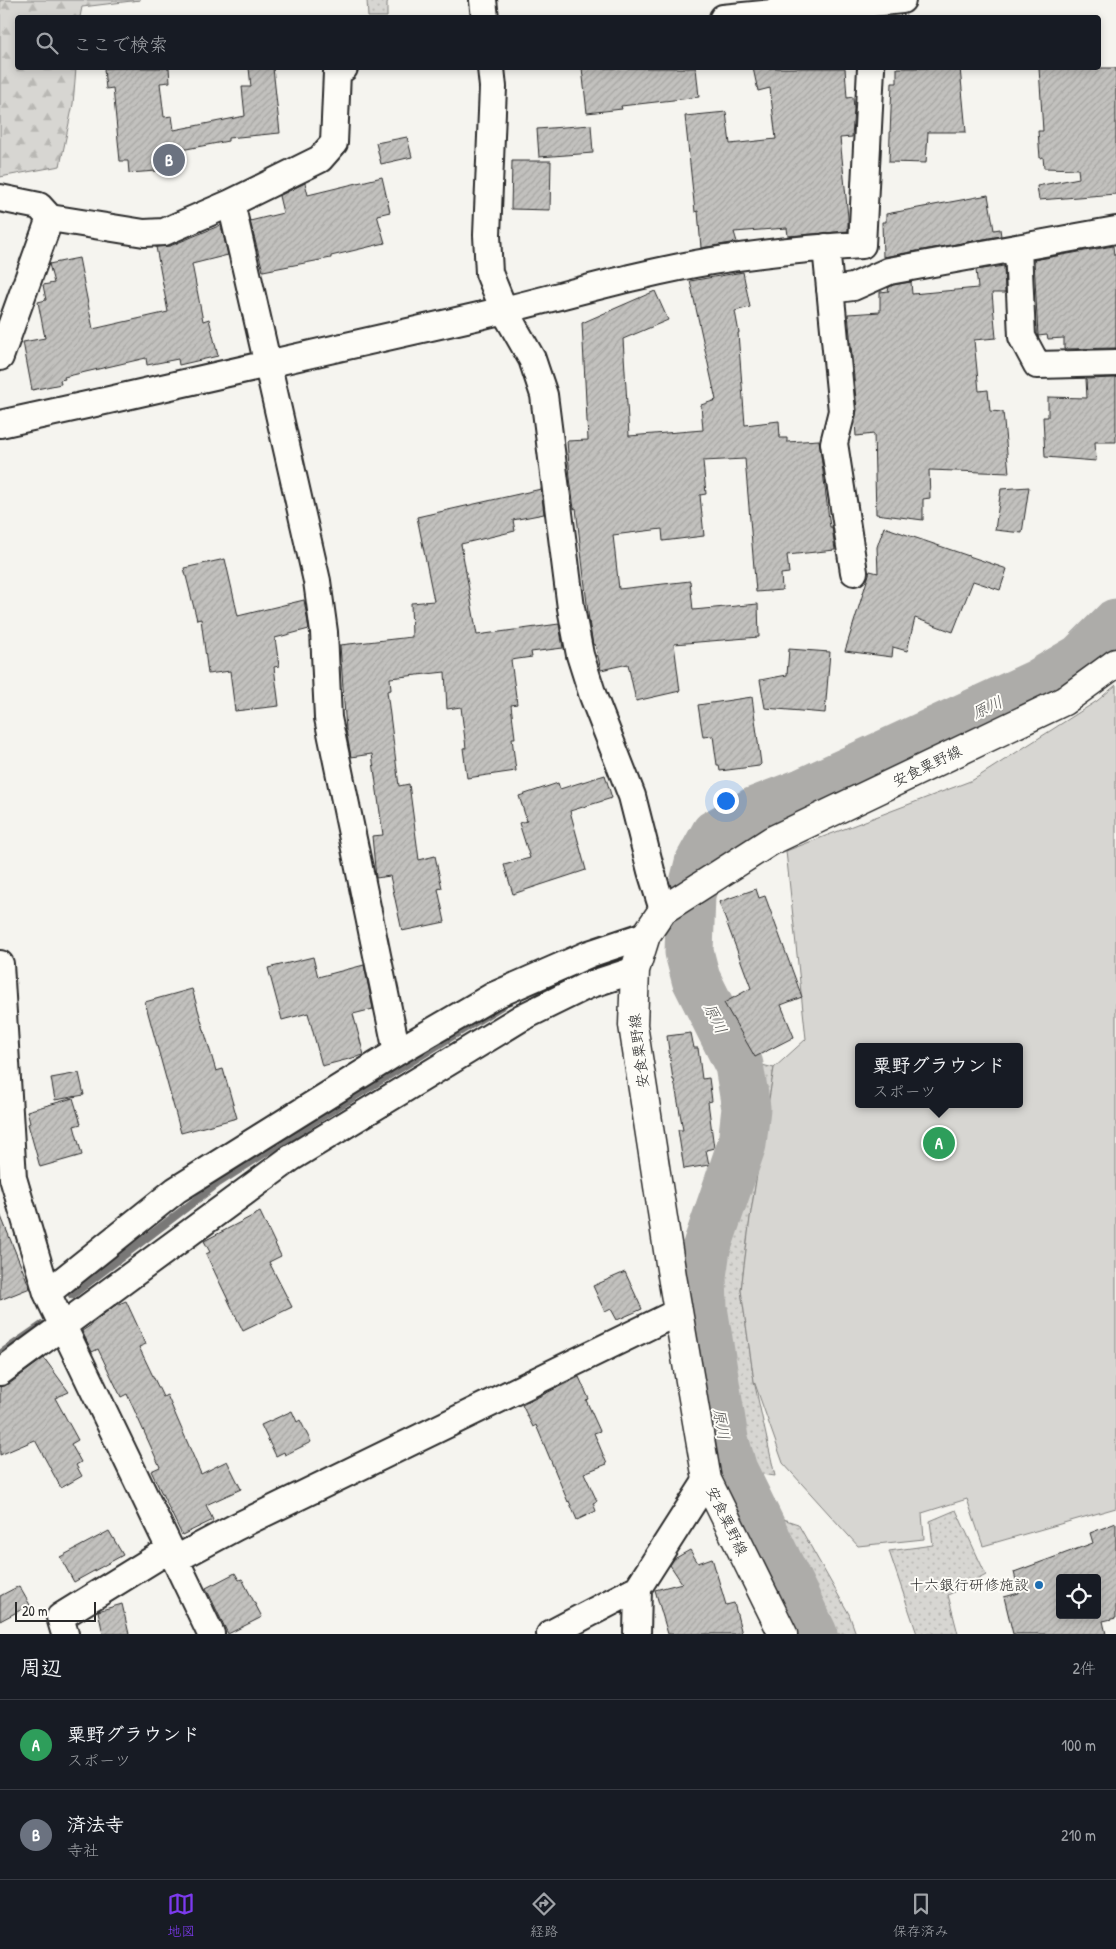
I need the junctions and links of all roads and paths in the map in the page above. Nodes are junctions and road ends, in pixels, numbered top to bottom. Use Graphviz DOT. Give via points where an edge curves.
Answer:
graph roads {
  1 [pos="482,0"];
  2 [pos="902,0"];
  3 [pos="876,7"];
  4 [pos="484,15"];
  5 [pos="764,15"];
  6 [pos="340,70"];
  7 [pos="491,70"];
  8 [pos="871,70"];
  9 [pos="0,198"];
  10 [pos="231,203"];
  11 [pos="50,218"];
  12 [pos="1116,230"];
  13 [pos="826,247"];
  14 [pos="1018,248"];
  15 [pos="830,290"];
  16 [pos="504,310"];
  17 [pos="5,328"];
  18 [pos="0,357"];
  19 [pos="1116,363"];
  20 [pos="268,365"];
  21 [pos="0,424"];
  22 [pos="854,572"];
  23 [pos="1116,663"];
  24 [pos="670,905"];
  25 [pos="646,935"];
  26 [pos="0,964"];
  27 [pos="635,970"];
  28 [pos="397,1052"];
  29 [pos="47,1293"];
  30 [pos="678,1312"];
  31 [pos="63,1325"];
  32 [pos="0,1372"];
  33 [pos="707,1480"];
  34 [pos="173,1554"];
  35 [pos="638,1588"];
  36 [pos="65,1634"];
  37 [pos="211,1634"];
  38 [pos="550,1634"];
  39 [pos="637,1634"];
  40 [pos="783,1634"];
  1 -- 4 [label="street"];
  2 -- 3 [label="street"];
  3 -- 5 [label="street"];
  6 -- 10 [label="street" via="337,72 334,143 320,159"];
  7 -- 16 [label="street" via="489,274"];
  8 -- 13 [label="street" via="862,245"];
  9 -- 11 [label="street" via="39,206"];
  10 -- 11 [label="street" via="164,232 144,233"];
  10 -- 20 [label="street"];
  11 -- 17 [label="street"];
  12 -- 14 [label="street"];
  13 -- 15 [label="street"];
  13 -- 16 [label="street" via="710,262"];
  14 -- 15 [label="street" via="889,271 853,287"];
  14 -- 19 [label="street" via="1022,337 1037,365"];
  15 -- 22 [label="street" via="842,411 834,443"];
  16 -- 20 [label="street"];
  16 -- 24 [label="street" via="532,359 544,395 580,655"];
  17 -- 18 [label="street"];
  20 -- 21 [label="street"];
  20 -- 28 [label="street" via="317,581 324,632 328,718"];
  23 -- 24 [label="main road, 安食粟野線" via="1064,701 771,841"];
  24 -- 25 [label="main road, 安食粟野線"];
  25 -- 27 [label="main road, 安食粟野線"];
  25 -- 28 [label="street" via="589,954 493,996"];
  26 -- 29 [label="street" via="13,1178"];
  27 -- 30 [label="main road, 安食粟野線" via="633,1025"];
  27 -- 31 [label="street" via="586,986 521,1018 291,1158"];
  28 -- 29 [label="street" via="176,1190"];
  29 -- 31 [label="street"];
  30 -- 33 [label="main road, 安食粟野線"];
  30 -- 34 [label="street" via="245,1523"];
  31 -- 32 [label="street"];
  31 -- 34 [label="street"];
  33 -- 35 [label="street"];
  33 -- 40 [label="main road, 安食粟野線"];
  34 -- 36 [label="street" via="60,1617"];
  34 -- 37 [label="street"];
  35 -- 38 [label="street"];
  35 -- 39 [label="street"];
}
